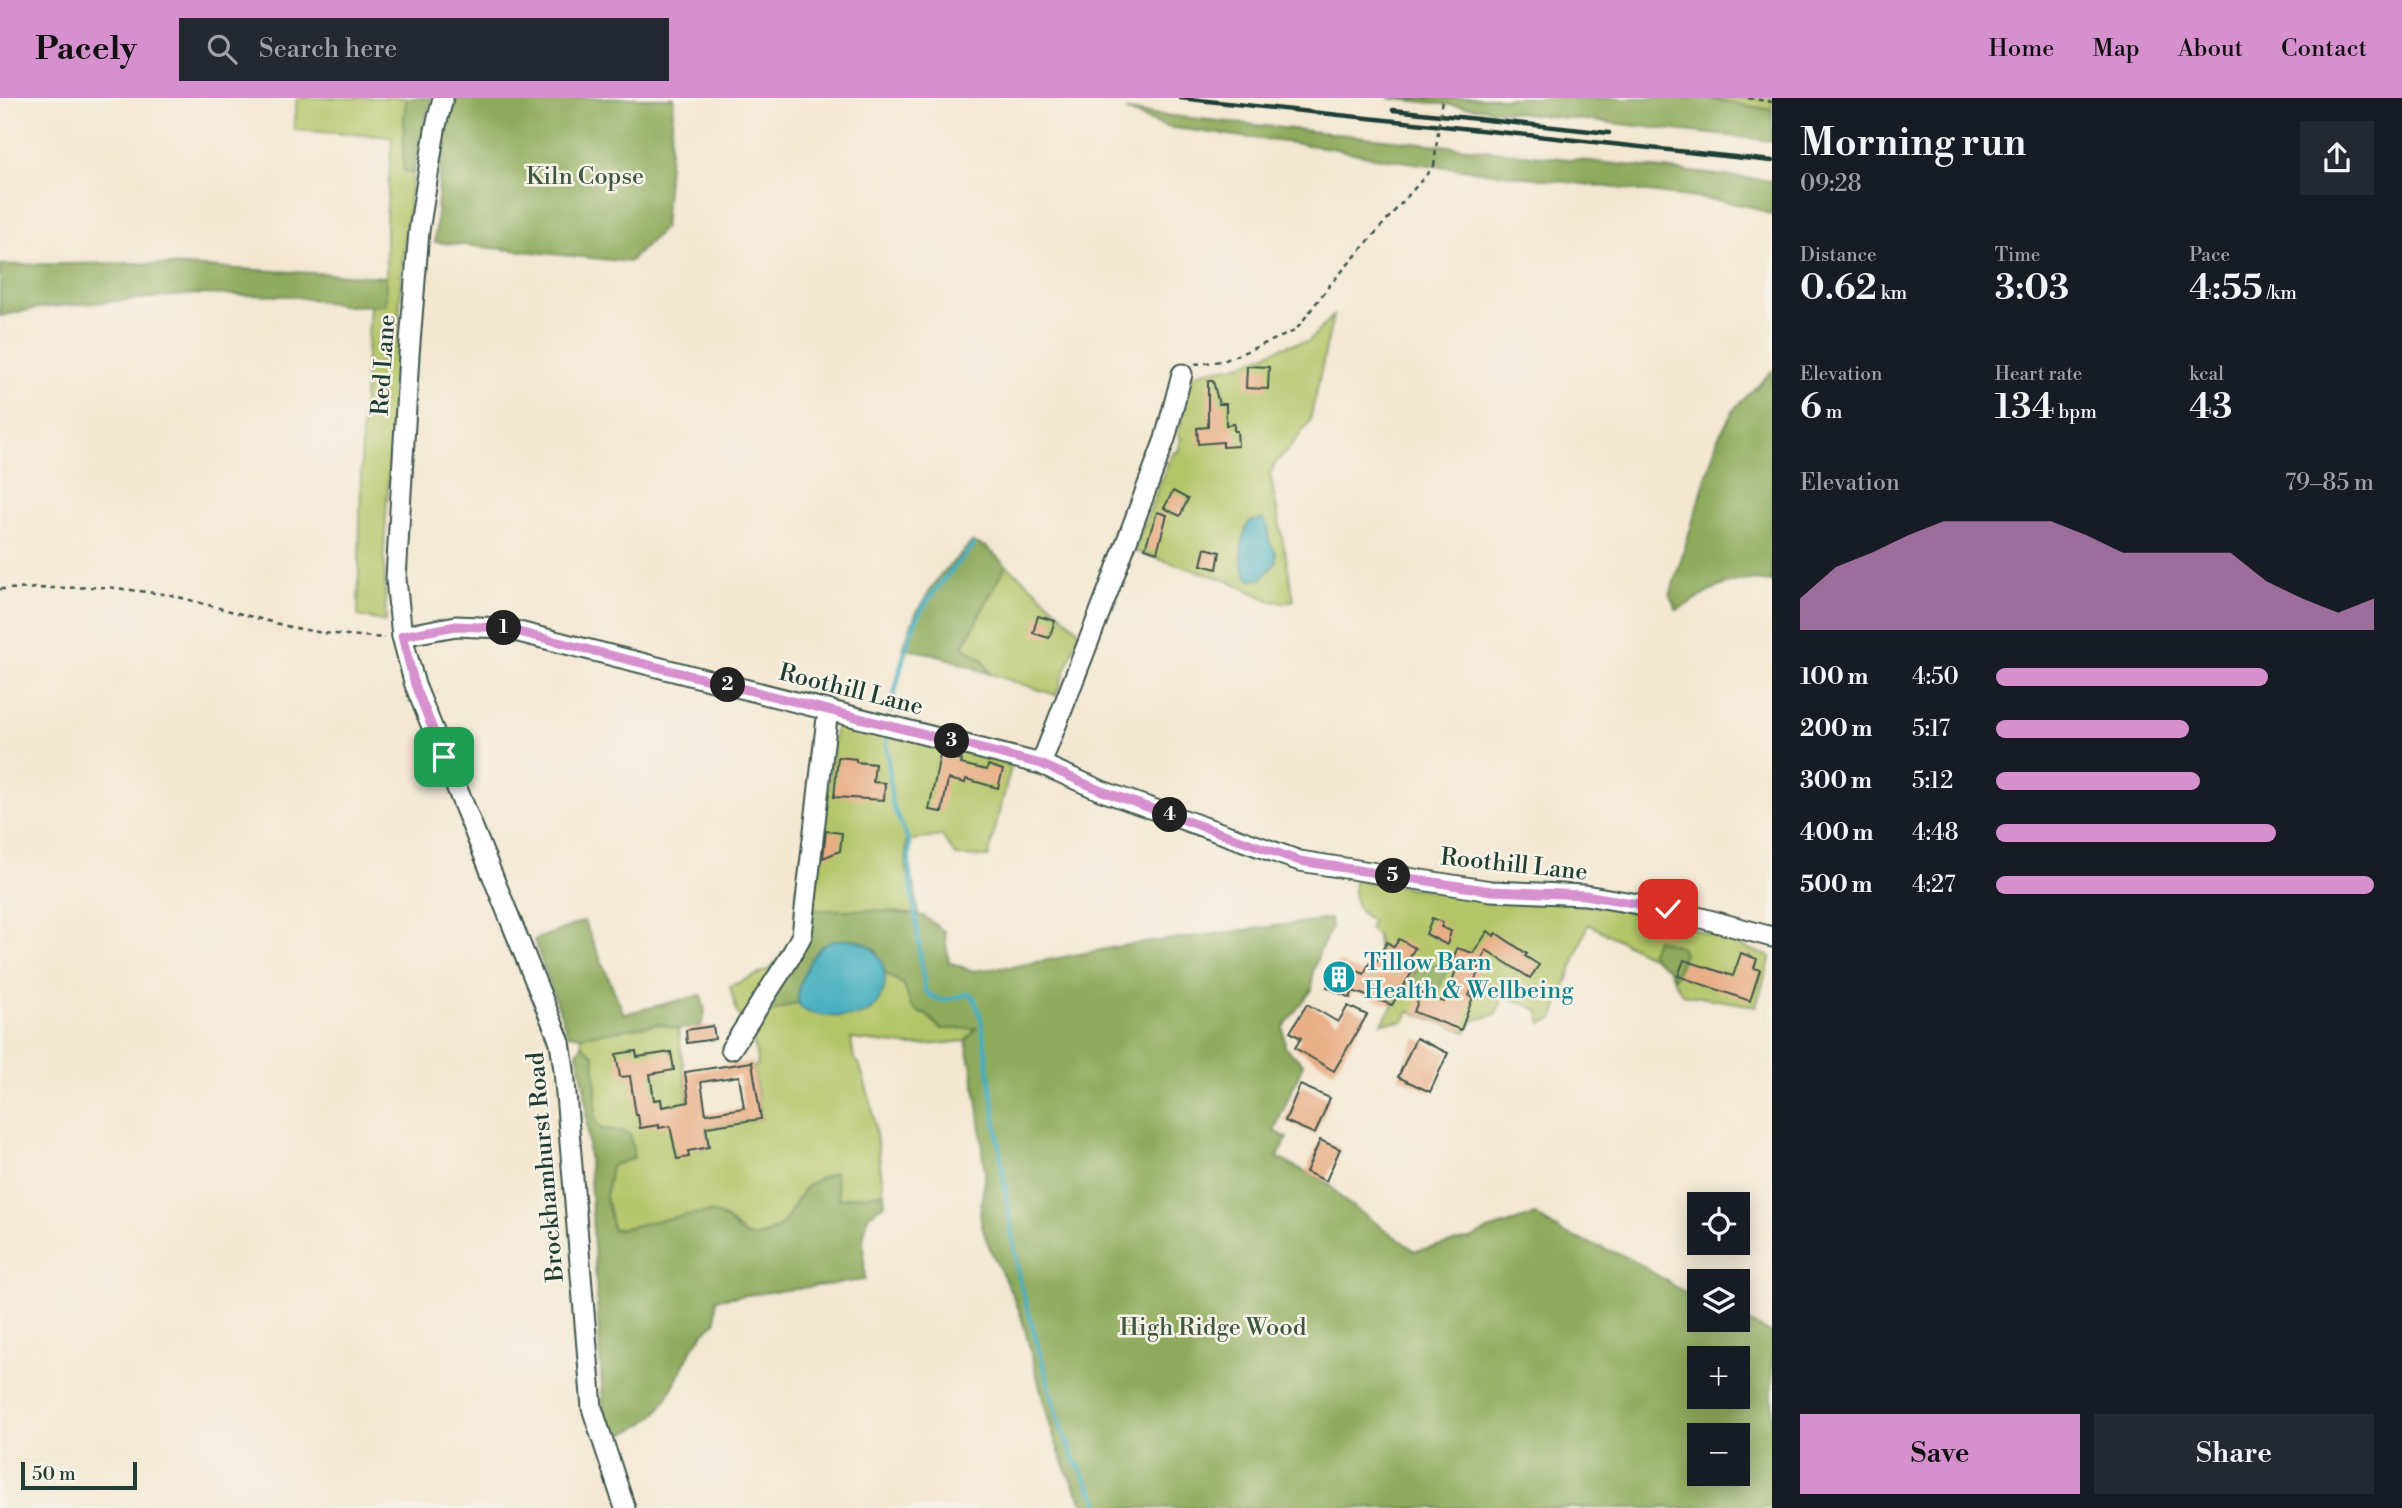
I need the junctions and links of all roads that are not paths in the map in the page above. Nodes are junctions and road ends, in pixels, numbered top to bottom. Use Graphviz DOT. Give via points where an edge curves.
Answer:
graph roads {
  1 [pos="443,98"];
  2 [pos="1182,374"];
  3 [pos="402,636"];
  4 [pos="828,709"];
  5 [pos="1041,764"];
  6 [pos="1772,937"];
  7 [pos="731,1049"];
  8 [pos="625,1508"];
  1 -- 3 [label="street, Red Lane" via="419,231 409,355 396,579"];
  2 -- 5 [label="street" via="1165,439"];
  3 -- 4 [label="street, Roothill Lane" via="456,626 503,628"];
  3 -- 8 [label="street, Brockhamhurst Road" via="415,685 560,1042 592,1408"];
  4 -- 5 [label="street, Roothill Lane"];
  4 -- 7 [label="street" via="802,935"];
  5 -- 6 [label="street, Roothill Lane" via="1102,791 1300,861 1491,891 1585,895 1668,909"];
}
